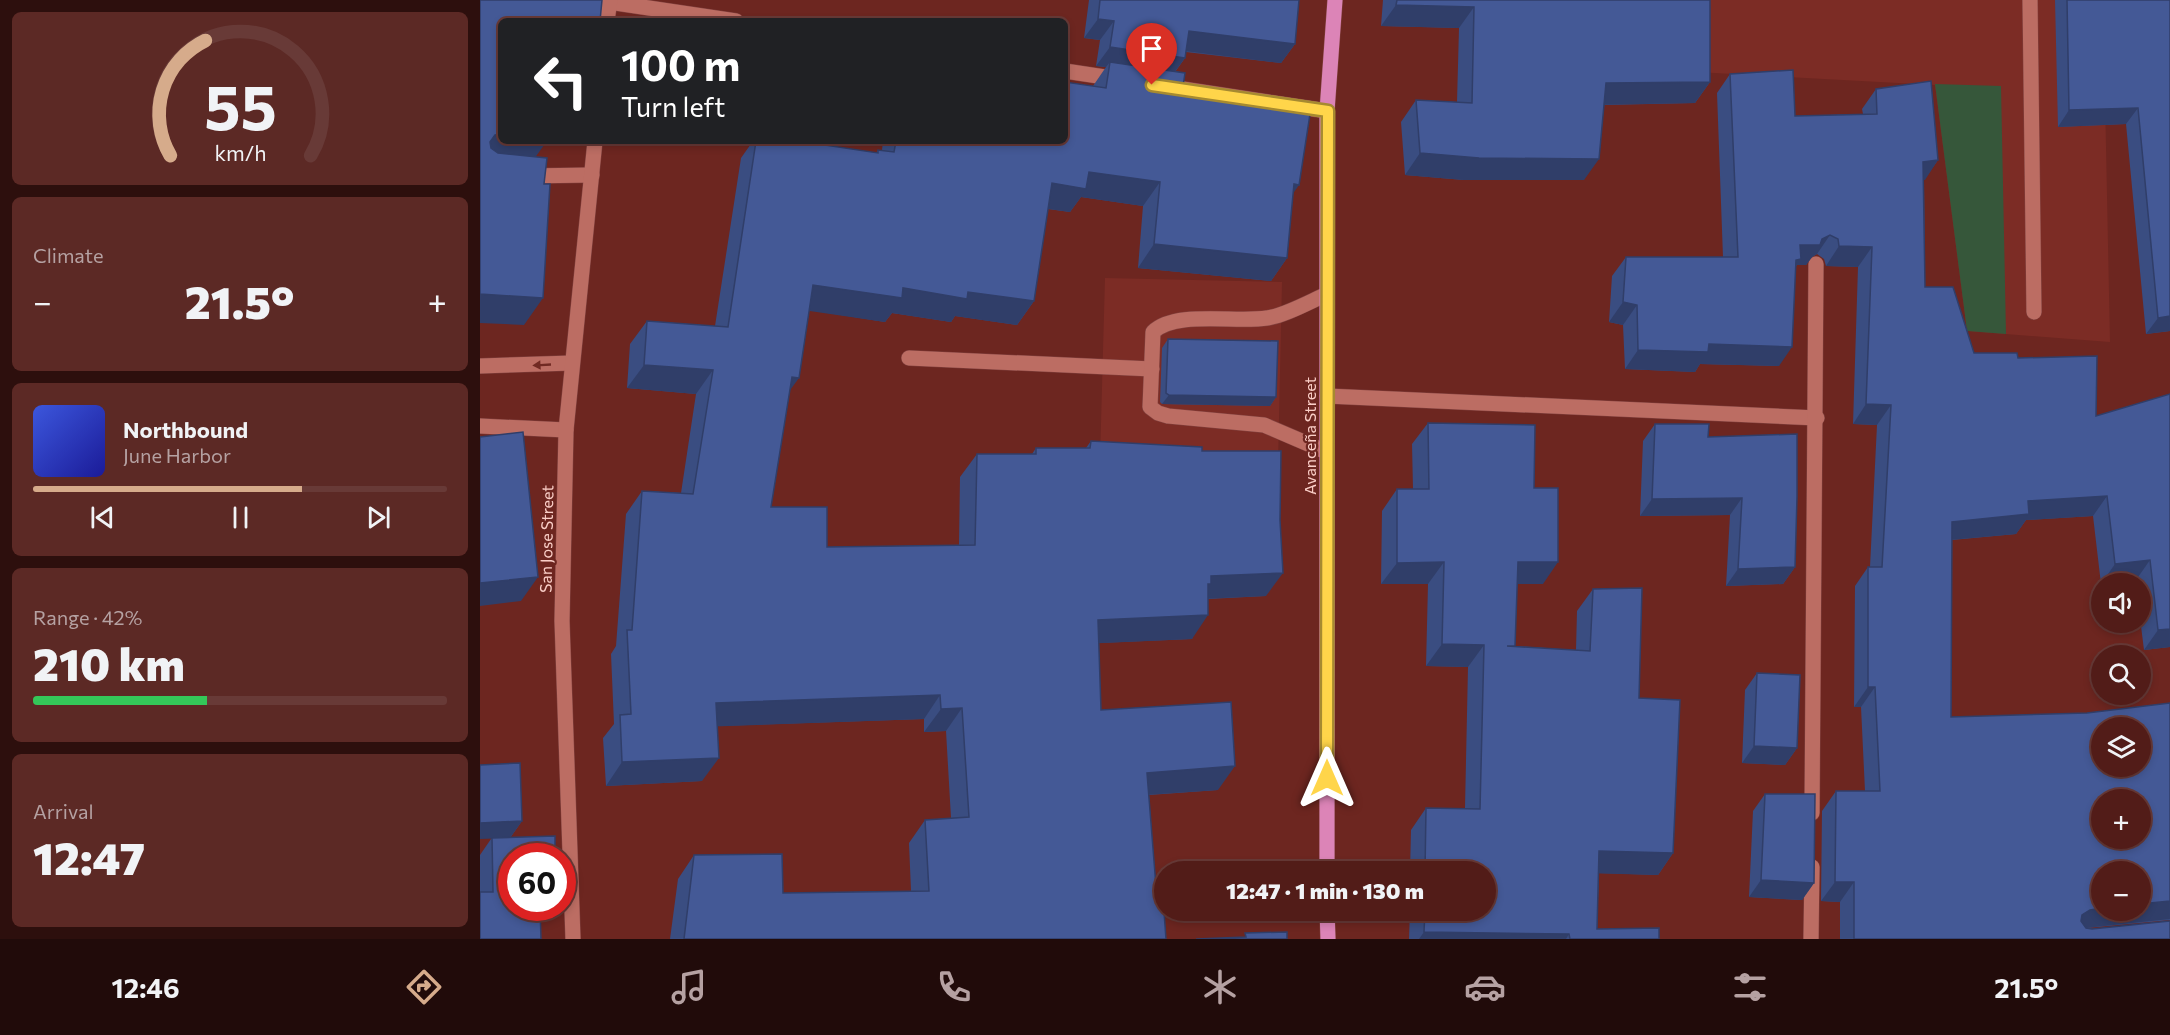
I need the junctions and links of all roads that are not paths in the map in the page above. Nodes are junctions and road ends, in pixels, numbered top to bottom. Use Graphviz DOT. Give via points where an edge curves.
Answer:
graph roads {
  1 [pos="1335,0"];
  2 [pos="2030,0"];
  3 [pos="610,1"];
  4 [pos="608,18"];
  5 [pos="717,18"];
  6 [pos="1068,71"];
  7 [pos="1328,111"];
  8 [pos="595,144"];
  9 [pos="509,174"];
  10 [pos="592,175"];
  11 [pos="1816,264"];
  12 [pos="1328,294"];
  13 [pos="2034,312"];
  14 [pos="909,358"];
  15 [pos="573,363"];
  16 [pos="480,366"];
  17 [pos="1152,369"];
  18 [pos="1327,396"];
  19 [pos="1817,418"];
  20 [pos="480,426"];
  21 [pos="566,430"];
  22 [pos="1327,452"];
  23 [pos="1812,832"];
  24 [pos="1812,856"];
  25 [pos="1327,861"];
  26 [pos="1327,921"];
  27 [pos="573,939"];
  28 [pos="1328,939"];
  29 [pos="1811,939"];
  1 -- 7 [label="main road, Avanceña Street"];
  2 -- 13 [label="street"];
  3 -- 4 [label="street"];
  3 -- 5 [label="street"];
  6 -- 7 [label="street"];
  7 -- 12 [label="main road, Avanceña Street"];
  8 -- 10 [label="street, San Jose Street"];
  9 -- 10 [label="street"];
  10 -- 15 [label="street, San Jose Street"];
  11 -- 19 [label="street"];
  12 -- 17 [label="street" via="1268,318 1167,323 1153,332"];
  12 -- 18 [label="main road, Avanceña Street"];
  14 -- 17 [label="street"];
  15 -- 16 [label="street, one-way"];
  15 -- 21 [label="street, San Jose Street"];
  17 -- 22 [label="street" via="1150,407 1158,413 1264,425"];
  18 -- 19 [label="street"];
  18 -- 22 [label="main road, Avanceña Street"];
  19 -- 23 [label="street"];
  20 -- 21 [label="street"];
  21 -- 27 [label="street, San Jose Street" via="562,621"];
  22 -- 25 [label="main road, Avanceña Street"];
  24 -- 29 [label="street"];
  26 -- 28 [label="main road"];
}
